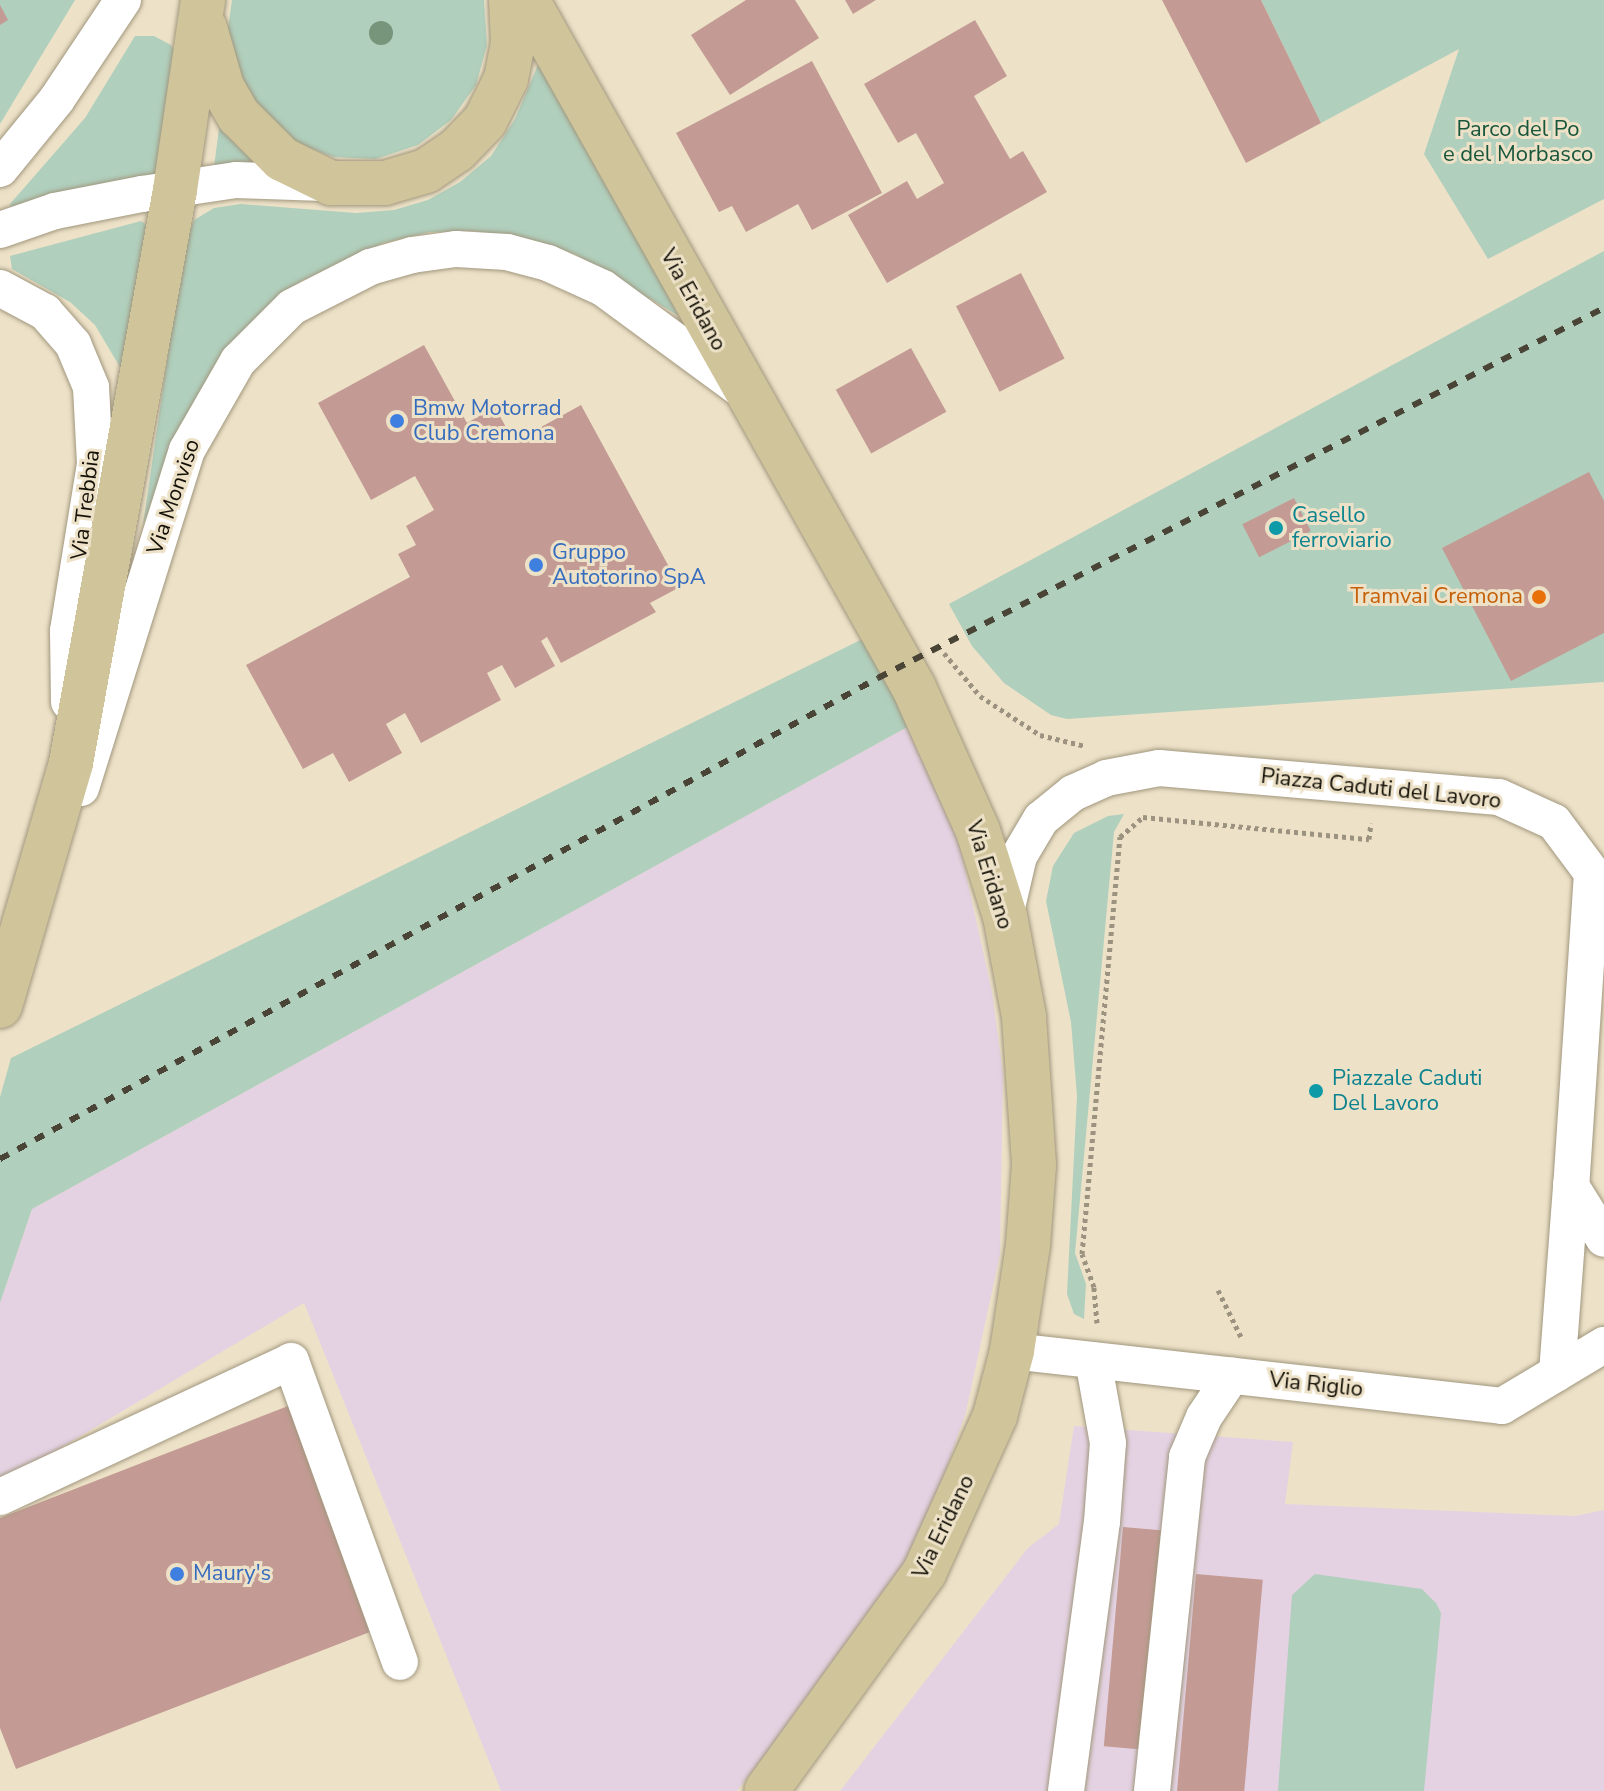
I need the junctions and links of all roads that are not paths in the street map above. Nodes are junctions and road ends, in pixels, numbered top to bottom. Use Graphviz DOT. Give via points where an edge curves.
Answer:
graph roads {
  1 [pos="123,0"];
  2 [pos="511,0"];
  3 [pos="527,0"];
  4 [pos="202,3"];
  5 [pos="0,169"];
  6 [pos="331,183"];
  7 [pos="175,190"];
  8 [pos="0,230"];
  9 [pos="0,288"];
  10 [pos="744,392"];
  11 [pos="71,763"];
  12 [pos="1604,837"];
  13 [pos="42,871"];
  14 [pos="1592,873"];
  15 [pos="1005,916"];
  16 [pos="0,1006"];
  17 [pos="1571,1186"];
  18 [pos="1604,1239"];
  19 [pos="1604,1345"];
  20 [pos="1012,1351"];
  21 [pos="1093,1360"];
  22 [pos="1557,1373"];
  23 [pos="1232,1375"];
  24 [pos="0,1497"];
  25 [pos="400,1662"];
  26 [pos="766,1791"];
  27 [pos="1066,1791"];
  28 [pos="1152,1791"];
  1 -- 5 [label="street" via="57,99"];
  2 -- 6 [label="main road" via="513,44 506,79 485,121 457,150 426,171 385,183"];
  3 -- 10 [label="main road, Via Eridano"];
  4 -- 6 [label="main road" via="209,55 239,116 282,159"];
  4 -- 7 [label="main road, Via Monviso"];
  6 -- 7 [label="street" via="236,180"];
  7 -- 8 [label="street" via="93,202"];
  7 -- 11 [label="main road, Via Monviso"];
  9 -- 11 [label="street, Via Trebbia" via="45,312 73,344 91,387 95,464 68,631"];
  10 -- 13 [label="street, Via Monviso" via="603,288 548,263 507,252 456,249 412,255 370,267 292,307 238,361 187,450 87,776"];
  10 -- 15 [label="main road, Via Eridano" via="914,688 978,831"];
  11 -- 13 [label="main road, Via Monviso"];
  12 -- 14 [label="street"];
  13 -- 16 [label="main road, Via Monviso"];
  14 -- 15 [label="street, Piazza Caduti del Lavoro" via="1554,822 1499,797 1159,768 1106,778 1073,793 1041,819 1019,856"];
  14 -- 17 [label="street"];
  15 -- 20 [label="main road, Via Eridano" via="1024,1017 1034,1165"];
  17 -- 18 [label="street"];
  17 -- 22 [label="street"];
  19 -- 22 [label="street, Via Riglio"];
  20 -- 21 [label="street, Via Riglio"];
  20 -- 26 [label="main road, Via Eridano" via="995,1416 924,1573"];
  21 -- 23 [label="street, Via Riglio"];
  21 -- 27 [label="street" via="1108,1443"];
  22 -- 23 [label="street, Via Riglio" via="1502,1406"];
  23 -- 28 [label="street" via="1204,1417 1187,1457"];
  24 -- 25 [label="street" via="291,1361"];
}
